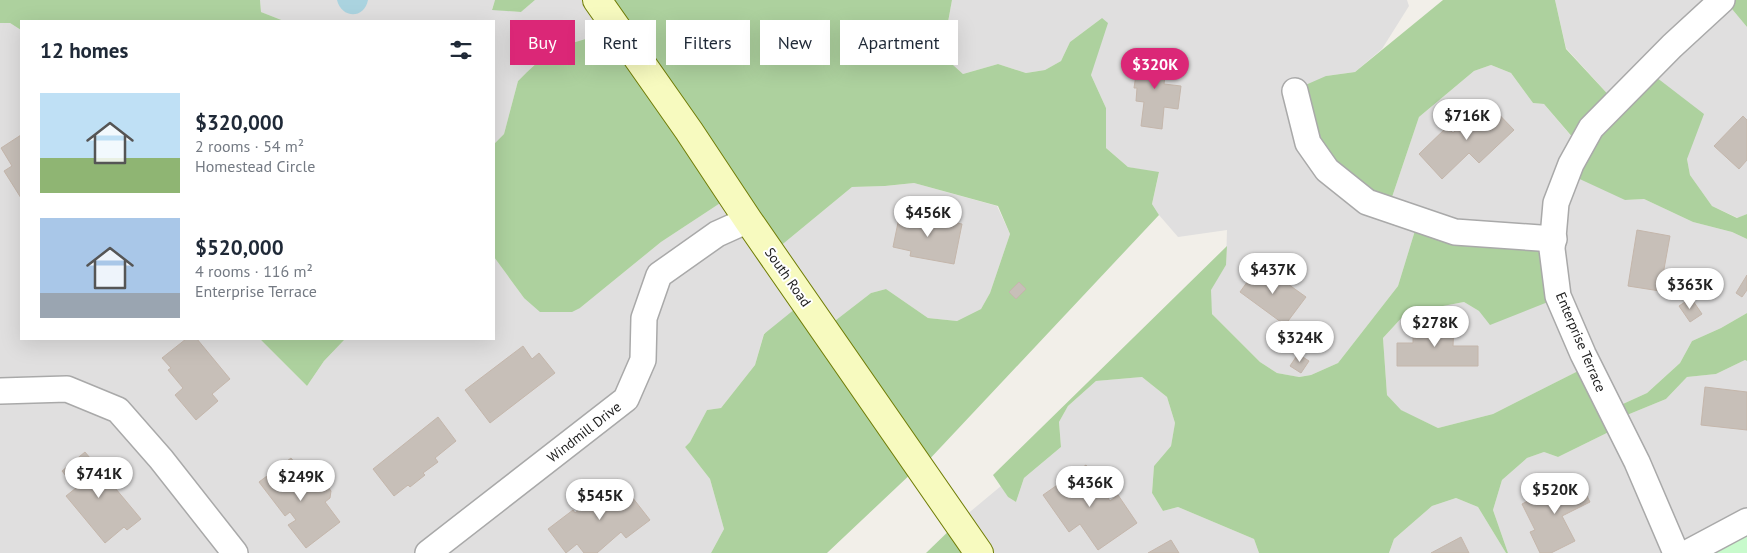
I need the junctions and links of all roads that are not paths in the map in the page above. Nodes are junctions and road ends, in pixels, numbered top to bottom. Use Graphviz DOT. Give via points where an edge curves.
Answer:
graph roads {
  1 [pos="597,0"];
  2 [pos="1722,0"];
  3 [pos="1295,91"];
  4 [pos="748,220"];
  5 [pos="1554,239"];
  6 [pos="0,391"];
  7 [pos="1747,520"];
  8 [pos="235,553"];
  9 [pos="428,553"];
  10 [pos="979,553"];
  11 [pos="1676,553"];
  12 [pos="1687,553"];
  1 -- 4 [label="street, South Road"];
  2 -- 5 [label="street, Enterprise Terrace" via="1591,128 1570,164 1556,203"];
  3 -- 5 [label="street" via="1308,143 1327,170 1367,202 1455,232"];
  4 -- 9 [label="street, Windmill Drive" via="716,234 659,275 644,318 643,360 626,399"];
  4 -- 10 [label="street, South Road"];
  5 -- 11 [label="street, Enterprise Terrace" via="1552,248 1558,296 1637,462"];
  6 -- 8 [label="street" via="67,389 118,410 161,458"];
  7 -- 12 [label="street"];
}
